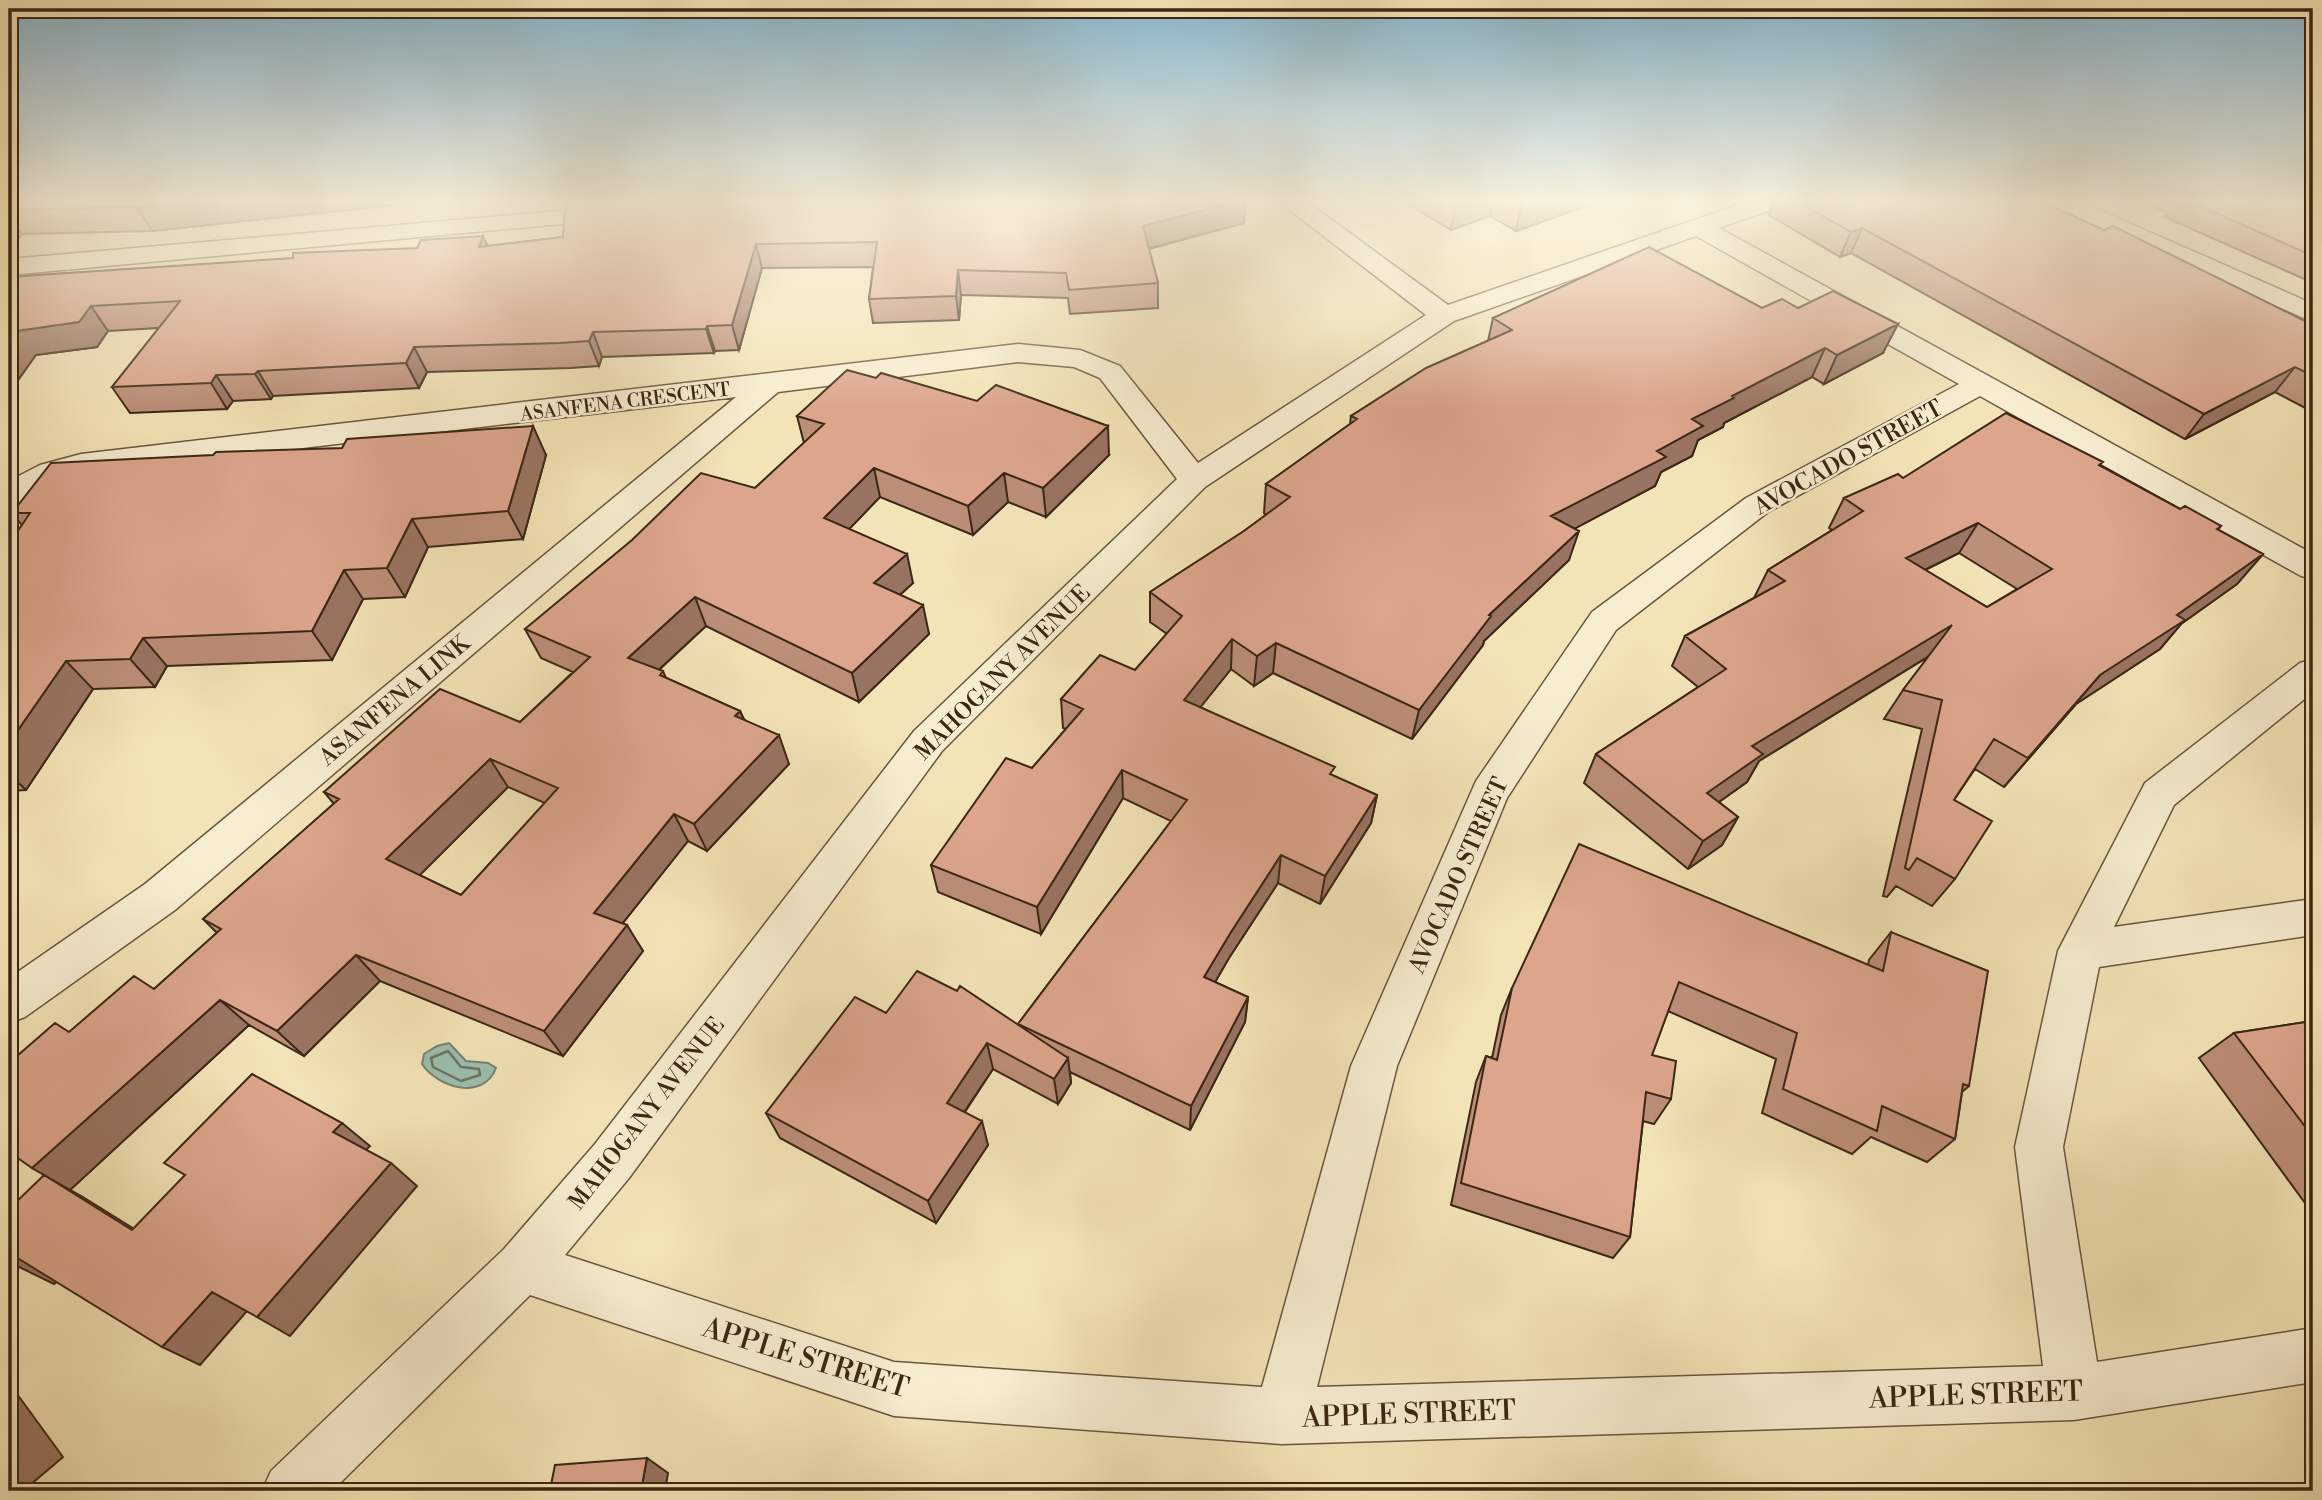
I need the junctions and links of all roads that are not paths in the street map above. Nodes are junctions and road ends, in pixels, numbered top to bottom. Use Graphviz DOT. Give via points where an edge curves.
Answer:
graph roads {
  1 [pos="1385,271"];
  2 [pos="1573,271"];
  3 [pos="1777,271"];
  4 [pos="2216,271"];
  5 [pos="2313,314"];
  6 [pos="1444,315"];
  7 [pos="769,384"];
  8 [pos="1980,384"];
  9 [pos="1194,480"];
  10 [pos="9,497"];
  11 [pos="2313,568"];
  12 [pos="2313,672"];
  13 [pos="2313,917"];
  14 [pos="2080,951"];
  15 [pos="9,1003"];
  16 [pos="522,1267"];
  17 [pos="2313,1355"];
  18 [pos="2074,1393"];
  19 [pos="1282,1416"];
  20 [pos="291,1491"];
  1 -- 6 [label="street"];
  2 -- 6 [label="street, MAHOGANY AVENUE"];
  3 -- 8 [label="street"];
  4 -- 5 [label="street"];
  6 -- 9 [label="street, MAHOGANY AVENUE"];
  7 -- 9 [label="street, ASANFENA CRESCENT" via="1018,353 1080,359 1110,372"];
  7 -- 10 [label="street, ASANFENA CRESCENT" via="81,464 56,468"];
  7 -- 15 [label="street, ASANFENA LINK" via="160,897"];
  8 -- 11 [label="street"];
  8 -- 19 [label="street, AVOCADO STREET" via="1757,505 1604,621 1490,792 1374,1066"];
  9 -- 16 [label="street, MAHOGANY AVENUE" via="928,741 612,1161"];
  12 -- 14 [label="street" via="2159,794"];
  13 -- 14 [label="street"];
  14 -- 18 [label="street" via="2039,1147"];
  16 -- 19 [label="street, APPLE STREET" via="894,1389"];
  16 -- 20 [label="street, MAHOGANY AVENUE"];
  17 -- 18 [label="street, APPLE STREET"];
  18 -- 19 [label="street, APPLE STREET"];
}
